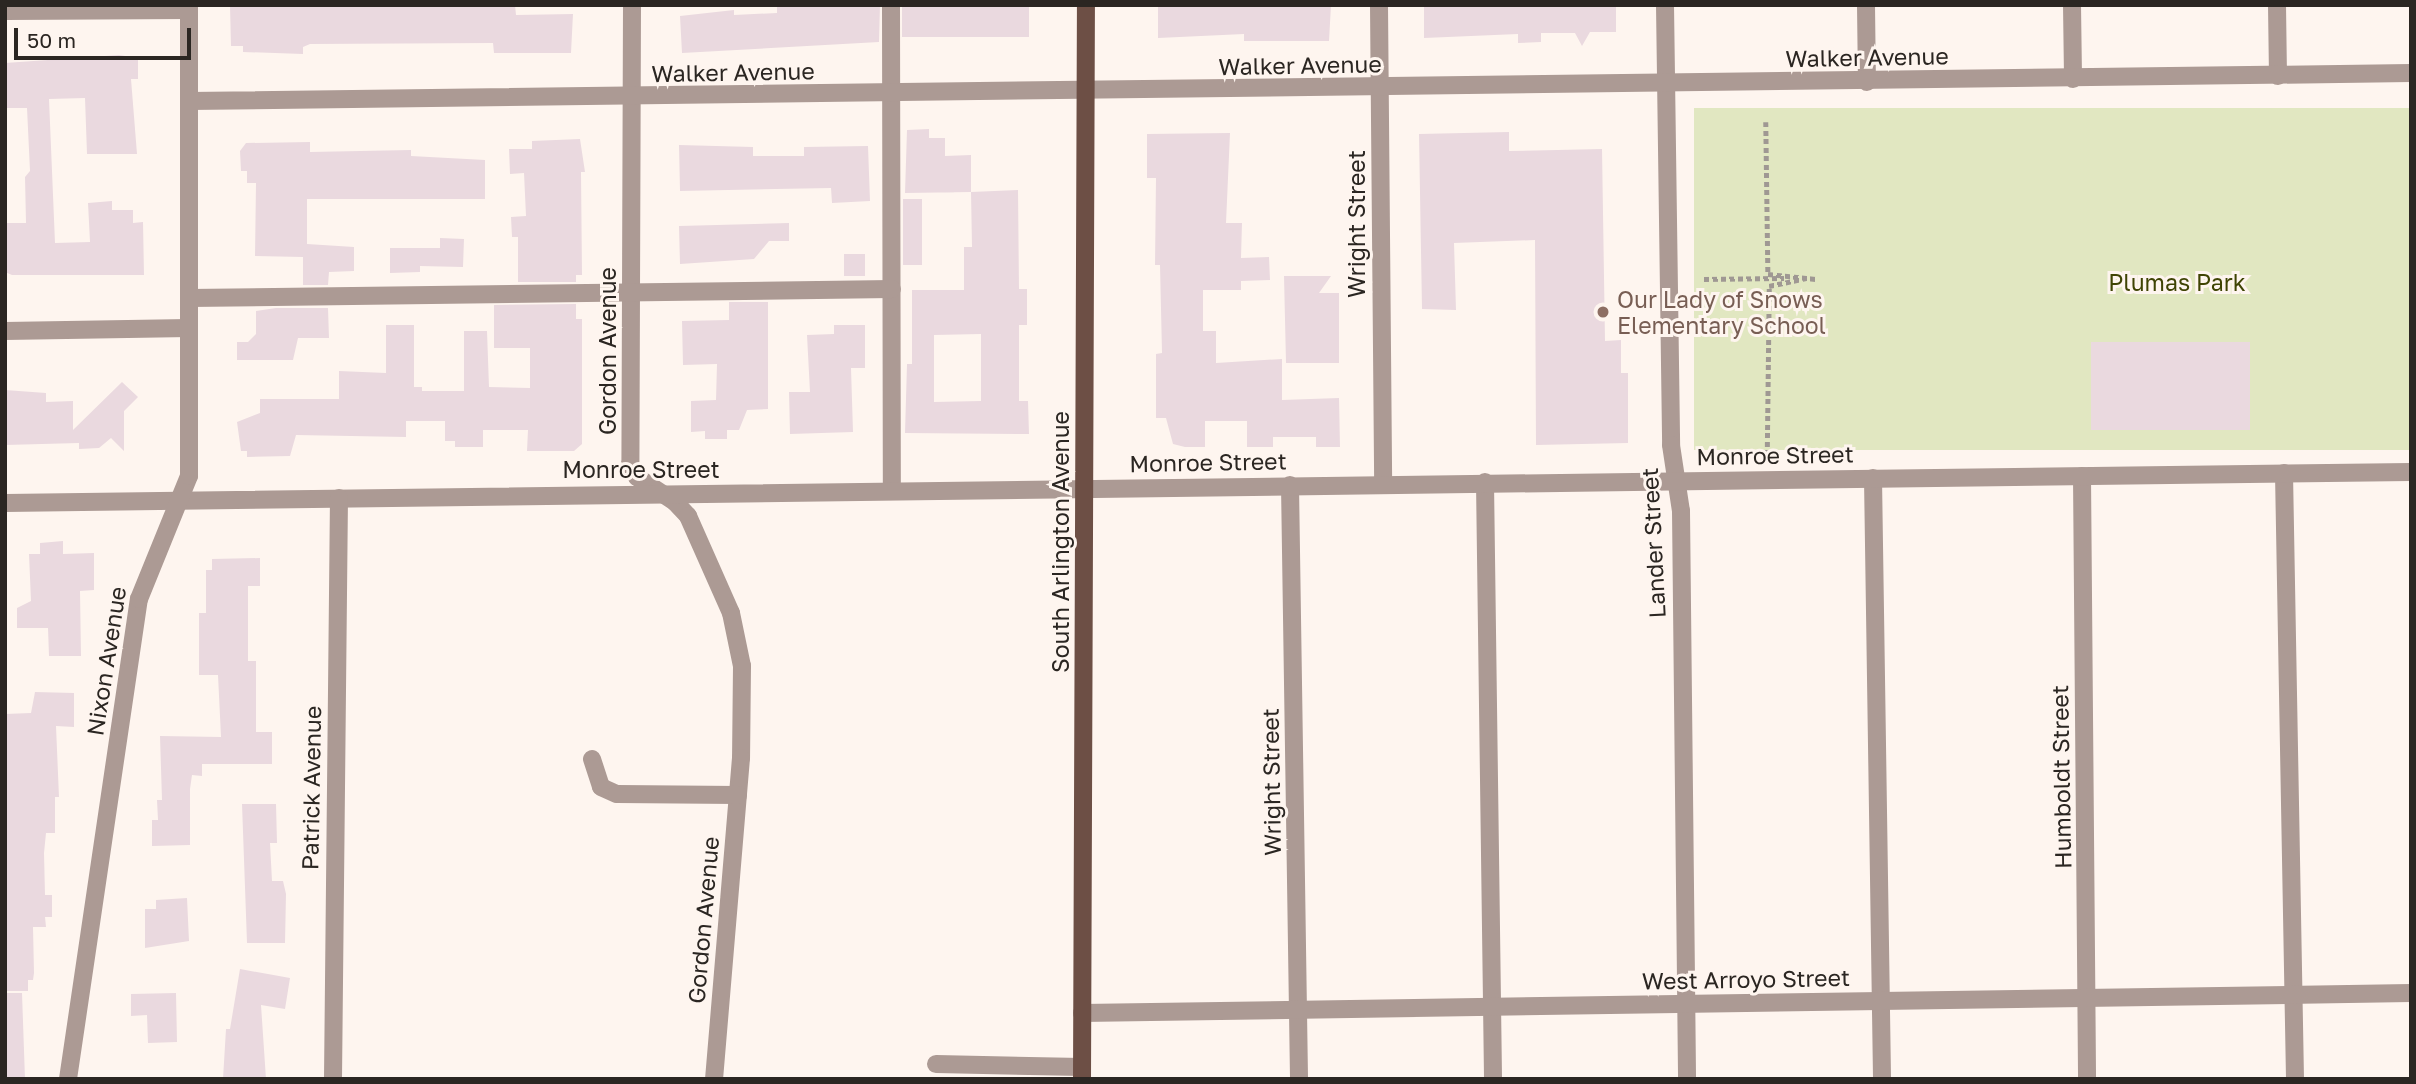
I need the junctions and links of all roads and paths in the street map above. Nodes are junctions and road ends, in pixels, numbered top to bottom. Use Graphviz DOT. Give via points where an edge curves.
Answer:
graph roads {
  1 [pos="632,5"];
  2 [pos="891,5"];
  3 [pos="1086,5"];
  4 [pos="1379,5"];
  5 [pos="1665,5"];
  6 [pos="1866,5"];
  7 [pos="2072,5"];
  8 [pos="2277,5"];
  9 [pos="189,8"];
  10 [pos="5,11"];
  11 [pos="2411,74"];
  12 [pos="2278,76"];
  13 [pos="2073,79"];
  14 [pos="1867,82"];
  15 [pos="1665,85"];
  16 [pos="1380,88"];
  17 [pos="1085,92"];
  18 [pos="891,93"];
  19 [pos="632,99"];
  20 [pos="189,101"];
  21 [pos="1766,122"];
  22 [pos="1805,278"];
  23 [pos="1704,279"];
  24 [pos="1816,279"];
  25 [pos="892,289"];
  26 [pos="632,290"];
  27 [pos="189,298"];
  28 [pos="189,328"];
  29 [pos="5,331"];
  30 [pos="1767,455"];
  31 [pos="2411,472"];
  32 [pos="2284,473"];
  33 [pos="2082,476"];
  34 [pos="1873,478"];
  35 [pos="1676,480"];
  36 [pos="1485,482"];
  37 [pos="1383,484"];
  38 [pos="1290,485"];
  39 [pos="1085,488"];
  40 [pos="892,490"];
  41 [pos="664,493"];
  42 [pos="339,498"];
  43 [pos="182,500"];
  44 [pos="5,503"];
  45 [pos="592,759"];
  46 [pos="738,795"];
  47 [pos="2411,993"];
  48 [pos="2295,995"];
  49 [pos="2087,999"];
  50 [pos="1882,1001"];
  51 [pos="1687,1004"];
  52 [pos="1493,1007"];
  53 [pos="1299,1010"];
  54 [pos="1082,1013"];
  55 [pos="936,1064"];
  56 [pos="1082,1073"];
  57 [pos="68,1079"];
  58 [pos="333,1079"];
  59 [pos="714,1079"];
  60 [pos="1299,1079"];
  61 [pos="1493,1079"];
  62 [pos="1687,1079"];
  63 [pos="1882,1079"];
  64 [pos="2087,1079"];
  65 [pos="2295,1079"];
  1 -- 19 [label="street, Gordon Avenue"];
  2 -- 18 [label="street"];
  3 -- 17 [label="main road, South Arlington Avenue"];
  4 -- 16 [label="street, Wright Street"];
  5 -- 15 [label="street, Lander Street"];
  6 -- 14 [label="street"];
  7 -- 13 [label="street"];
  8 -- 12 [label="street"];
  9 -- 10 [label="street"];
  9 -- 20 [label="street, Nixon Avenue"];
  11 -- 12 [label="street, Walker Avenue"];
  12 -- 13 [label="street, Walker Avenue"];
  13 -- 14 [label="street, Walker Avenue"];
  14 -- 15 [label="street, Walker Avenue"];
  15 -- 16 [label="street, Walker Avenue"];
  15 -- 35 [label="street, Lander Street" via="1671,445"];
  16 -- 17 [label="street, Walker Avenue"];
  16 -- 37 [label="street, Wright Street"];
  17 -- 18 [label="street, Walker Avenue"];
  17 -- 39 [label="main road, South Arlington Avenue"];
  18 -- 19 [label="street, Walker Avenue"];
  18 -- 25 [label="street"];
  19 -- 20 [label="street, Walker Avenue"];
  19 -- 26 [label="street, Gordon Avenue"];
  20 -- 27 [label="street, Nixon Avenue"];
  21 -- 22 [label="path" via="1768,274"];
  22 -- 23 [label="path"];
  22 -- 24 [label="path"];
  22 -- 30 [label="path" via="1769,286"];
  25 -- 26 [label="street"];
  25 -- 40 [label="street"];
  26 -- 27 [label="street"];
  26 -- 41 [label="street, Gordon Avenue" via="630,464 637,477"];
  27 -- 28 [label="street, Nixon Avenue"];
  28 -- 29 [label="street"];
  28 -- 43 [label="street, Nixon Avenue" via="189,476"];
  31 -- 32 [label="street, Monroe Street"];
  32 -- 33 [label="street, Monroe Street"];
  32 -- 48 [label="street"];
  33 -- 34 [label="street, Monroe Street"];
  33 -- 49 [label="street, Humboldt Street"];
  34 -- 35 [label="street, Monroe Street"];
  34 -- 50 [label="street"];
  35 -- 36 [label="street, Monroe Street"];
  35 -- 51 [label="street, Lander Street" via="1681,511"];
  36 -- 37 [label="street, Monroe Street"];
  36 -- 52 [label="street"];
  37 -- 38 [label="street, Monroe Street"];
  38 -- 39 [label="street, Monroe Street"];
  38 -- 53 [label="street, Wright Street"];
  39 -- 40 [label="street, Monroe Street"];
  39 -- 54 [label="main road, South Arlington Avenue"];
  40 -- 41 [label="street, Monroe Street"];
  41 -- 42 [label="street, Monroe Street"];
  41 -- 46 [label="street, Gordon Avenue" via="682,508 694,527 737,638 743,694"];
  42 -- 43 [label="street, Monroe Street"];
  42 -- 58 [label="street, Patrick Avenue"];
  43 -- 44 [label="street, Monroe Street"];
  43 -- 57 [label="street, Nixon Avenue" via="139,599"];
  45 -- 46 [label="street" via="601,787 617,794"];
  46 -- 59 [label="street, Gordon Avenue"];
  47 -- 48 [label="street, West Arroyo Street"];
  48 -- 49 [label="street, West Arroyo Street"];
  48 -- 65 [label="street"];
  49 -- 50 [label="street, West Arroyo Street"];
  49 -- 64 [label="street, Humboldt Street"];
  50 -- 51 [label="street, West Arroyo Street"];
  50 -- 63 [label="street"];
  51 -- 52 [label="street, West Arroyo Street"];
  51 -- 62 [label="street, Lander Street"];
  52 -- 53 [label="street, West Arroyo Street"];
  52 -- 61 [label="street"];
  53 -- 54 [label="street, West Arroyo Street"];
  53 -- 60 [label="street, Wright Street"];
  54 -- 56 [label="main road, South Arlington Avenue"];
  55 -- 56 [label="street"];
}
